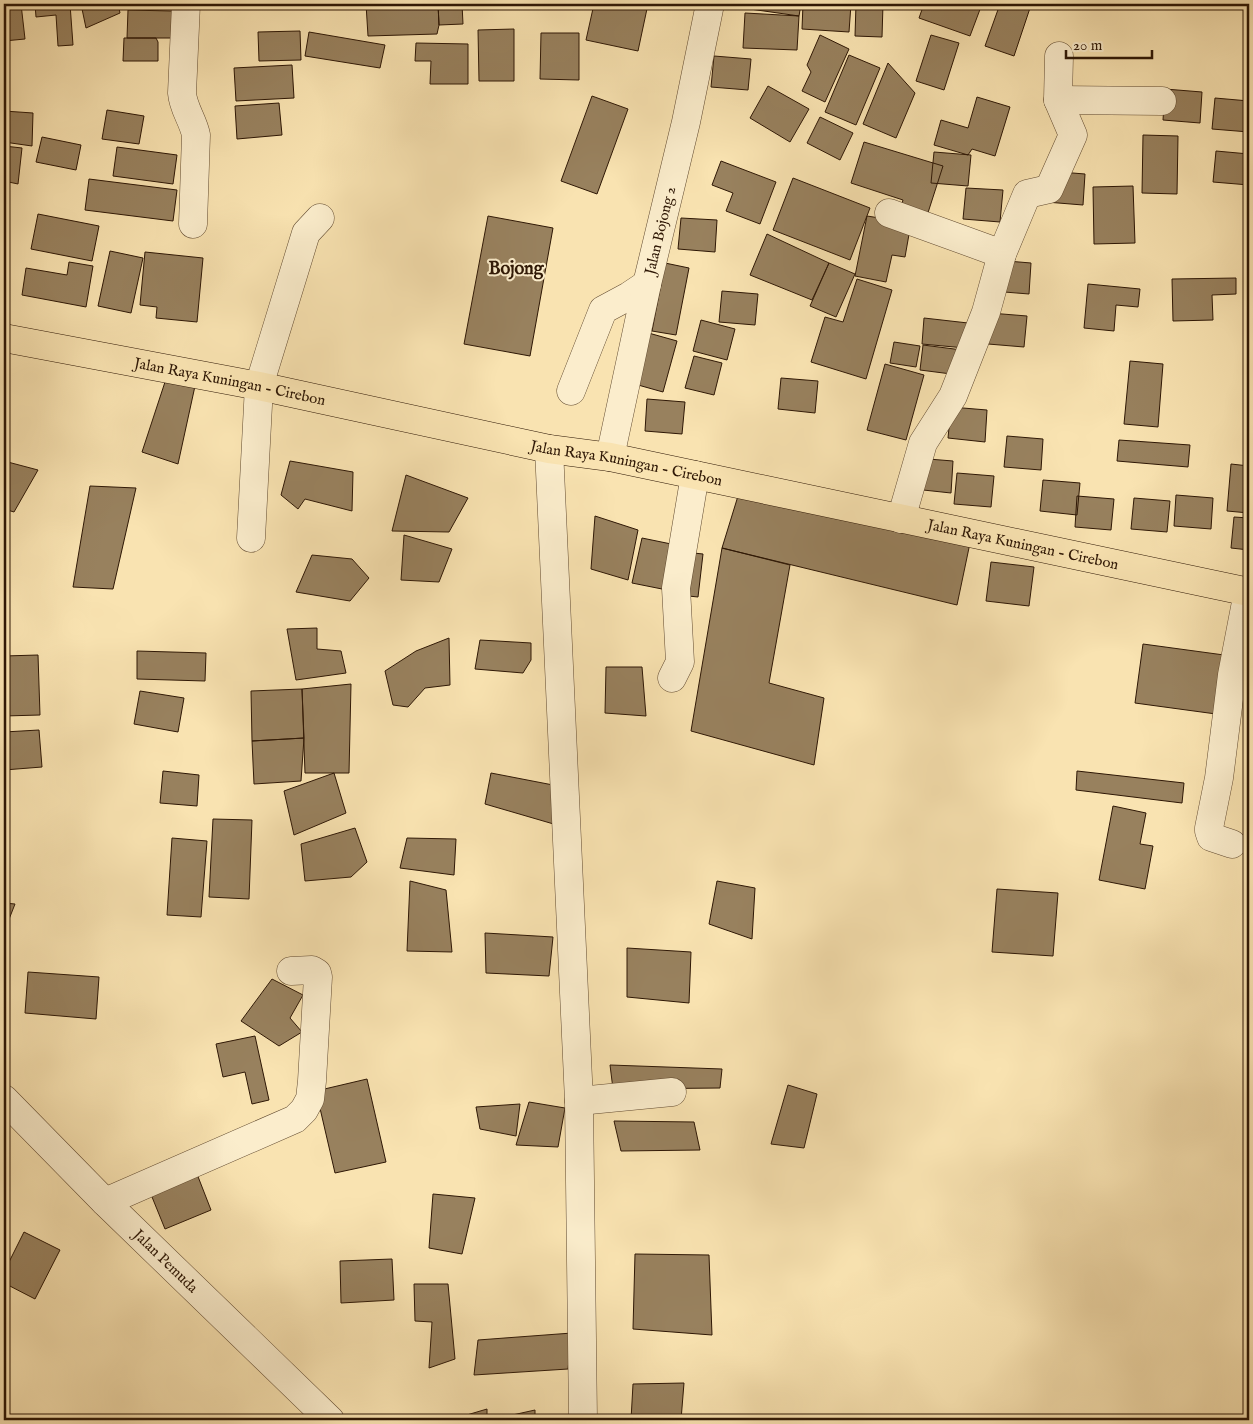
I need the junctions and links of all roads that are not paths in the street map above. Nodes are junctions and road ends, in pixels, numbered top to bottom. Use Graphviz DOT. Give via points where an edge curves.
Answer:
graph roads {
  1 [pos="186,4"];
  2 [pos="710,4"];
  3 [pos="1059,56"];
  4 [pos="1058,100"];
  5 [pos="1162,101"];
  6 [pos="889,213"];
  7 [pos="320,218"];
  8 [pos="193,224"];
  9 [pos="1002,254"];
  10 [pos="648,284"];
  11 [pos="4,338"];
  12 [pos="259,386"];
  13 [pos="571,391"];
  14 [pos="549,449"];
  15 [pos="610,457"];
  16 [pos="695,475"];
  17 [pos="901,519"];
  18 [pos="251,538"];
  19 [pos="1248,592"];
  20 [pos="672,678"];
  21 [pos="1232,844"];
  22 [pos="291,971"];
  23 [pos="672,1092"];
  24 [pos="4,1099"];
  25 [pos="579,1101"];
  26 [pos="105,1202"];
  27 [pos="330,1420"];
  28 [pos="583,1420"];
  1 -- 8 [label="street" via="182,93 196,135"];
  2 -- 10 [label="street, Jalan Bojong 2"];
  3 -- 4 [label="street"];
  4 -- 5 [label="street"];
  4 -- 9 [label="street" via="1073,135 1049,189 1027,194"];
  6 -- 9 [label="street"];
  7 -- 12 [label="street" via="306,233"];
  9 -- 17 [label="street" via="986,312 952,396 923,443"];
  10 -- 13 [label="street" via="603,310"];
  10 -- 15 [label="street, Jalan Bojong 2"];
  11 -- 12 [label="highway, Jalan Raya Kuningan - Cirebon"];
  12 -- 14 [label="highway, Jalan Raya Kuningan - Cirebon"];
  12 -- 18 [label="street"];
  14 -- 15 [label="highway, Jalan Raya Kuningan - Cirebon"];
  14 -- 25 [label="street"];
  15 -- 16 [label="highway, Jalan Raya Kuningan - Cirebon"];
  16 -- 17 [label="highway, Jalan Raya Kuningan - Cirebon"];
  16 -- 20 [label="street" via="676,588 680,662"];
  17 -- 19 [label="highway, Jalan Raya Kuningan - Cirebon"];
  19 -- 21 [label="street" via="1209,828 1212,837"];
  22 -- 26 [label="street" via="312,970 318,977 312,1081 310,1099 304,1110 295,1119"];
  23 -- 25 [label="street"];
  24 -- 26 [label="street, Jalan Pemuda"];
  25 -- 28 [label="street"];
  26 -- 27 [label="street, Jalan Pemuda"];
}
